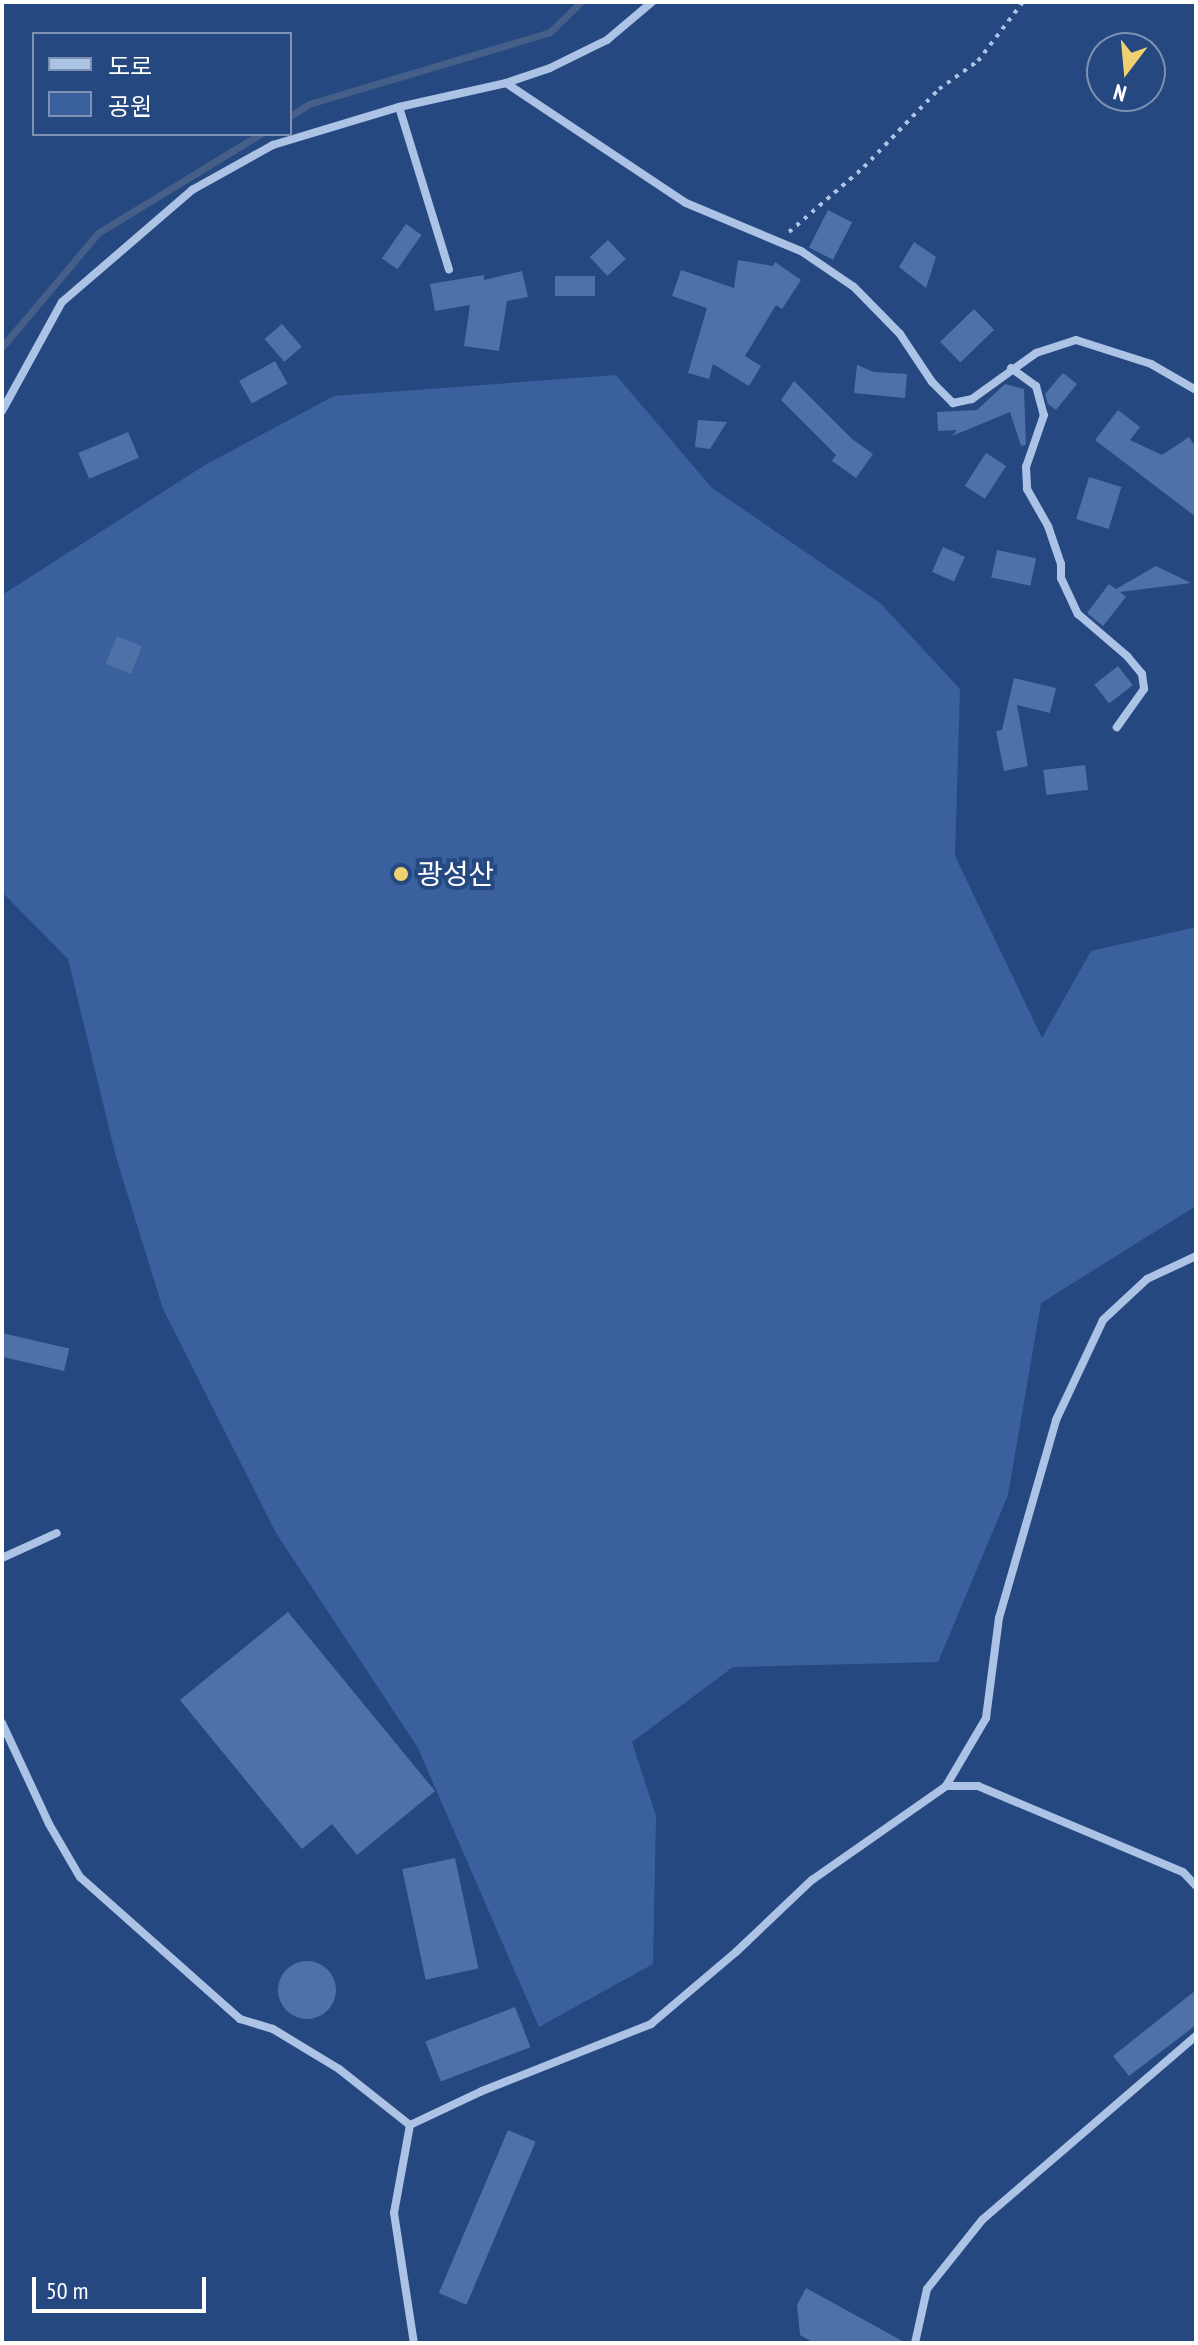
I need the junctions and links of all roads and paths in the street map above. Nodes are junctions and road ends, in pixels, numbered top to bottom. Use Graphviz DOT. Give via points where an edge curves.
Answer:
graph roads {
  1 [pos="652,2"];
  2 [pos="1023,2"];
  3 [pos="506,83"];
  4 [pos="399,107"];
  5 [pos="778,242"];
  6 [pos="449,270"];
  7 [pos="1011,368"];
  8 [pos="1196,390"];
  9 [pos="2,411"];
  10 [pos="1117,727"];
  11 [pos="1196,1256"];
  12 [pos="57,1533"];
  13 [pos="2,1558"];
  14 [pos="2,1723"];
  15 [pos="946,1786"];
  16 [pos="1196,1886"];
  17 [pos="1196,2036"];
  18 [pos="410,2125"];
  19 [pos="414,2343"];
  20 [pos="915,2343"];
  1 -- 3 [label="street" via="607,40"];
  2 -- 5 [label="path" via="978,61 939,89 864,167"];
  3 -- 4 [label="street"];
  3 -- 5 [label="street" via="686,203"];
  4 -- 6 [label="street"];
  4 -- 9 [label="street" via="273,145 192,190 62,302"];
  5 -- 7 [label="street" via="854,287 900,334 953,403 972,399"];
  7 -- 8 [label="street" via="1076,340 1151,364"];
  7 -- 10 [label="street" via="1036,386 1044,415 1026,467 1027,489 1048,526 1061,578 1078,614 1142,674 1144,689"];
  11 -- 15 [label="street" via="1147,1279 1103,1320 1069,1391 999,1618 986,1718"];
  12 -- 13 [label="street"];
  14 -- 18 [label="street" via="80,1877 240,2019 273,2029 339,2069"];
  15 -- 16 [label="street" via="978,1786 1183,1872"];
  15 -- 18 [label="street" via="812,1880 651,2024"];
  17 -- 20 [label="street" via="982,2220 927,2289"];
  18 -- 19 [label="street" via="394,2213"];
}
